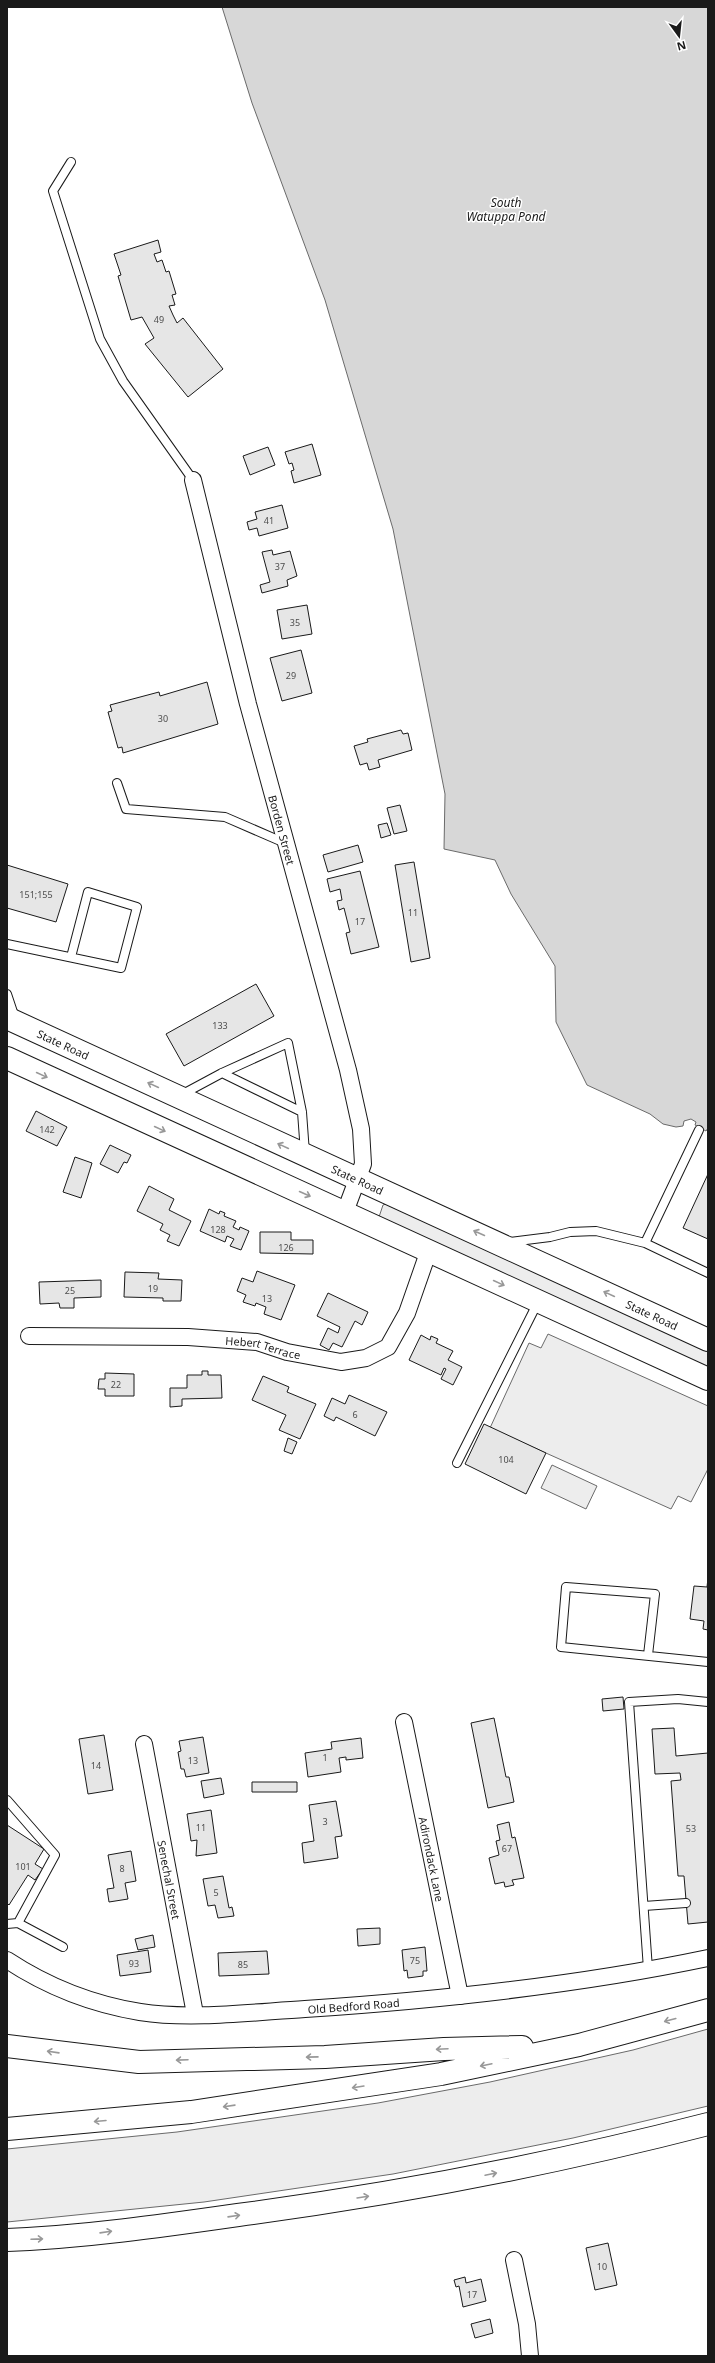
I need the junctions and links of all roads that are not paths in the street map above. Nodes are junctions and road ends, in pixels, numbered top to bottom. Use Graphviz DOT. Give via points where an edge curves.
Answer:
graph roads {
  1 [pos="71,162"];
  2 [pos="193,480"];
  3 [pos="117,783"];
  4 [pos="285,844"];
  5 [pos="7,944"];
  6 [pos="71,957"];
  7 [pos="7,994"];
  8 [pos="12,1020"];
  9 [pos="7,1058"];
  10 [pos="222,1073"];
  11 [pos="178,1097"];
  12 [pos="302,1112"];
  13 [pos="699,1130"];
  14 [pos="305,1156"];
  15 [pos="357,1179"];
  16 [pos="345,1212"];
  17 [pos="645,1243"];
  18 [pos="501,1244"];
  19 [pos="429,1250"];
  20 [pos="708,1273"];
  21 [pos="539,1301"];
  22 [pos="29,1336"];
  23 [pos="708,1340"];
  24 [pos="708,1379"];
  25 [pos="457,1463"];
  26 [pos="648,1655"];
  27 [pos="708,1662"];
  28 [pos="708,1702"];
  29 [pos="404,1722"];
  30 [pos="144,1744"];
  31 [pos="7,1800"];
  32 [pos="686,1903"];
  33 [pos="644,1906"];
  34 [pos="18,1923"];
  35 [pos="7,1924"];
  36 [pos="63,1947"];
  37 [pos="708,1958"];
  38 [pos="7,1960"];
  39 [pos="648,1969"];
  40 [pos="460,1996"];
  41 [pos="708,2010"];
  42 [pos="196,2014"];
  43 [pos="7,2046"];
  44 [pos="579,2046"];
  45 [pos="708,2124"];
  46 [pos="7,2128"];
  47 [pos="7,2240"];
  48 [pos="514,2260"];
  49 [pos="530,2356"];
  1 -- 2 [label="lane" via="53,191 100,339 123,381"];
  2 -- 4 [label="street, Borden Street"];
  3 -- 4 [label="lane" via="126,809 225,817"];
  4 -- 15 [label="street, Borden Street" via="348,1070 361,1129 363,1164"];
  5 -- 6 [label="lane"];
  6 -- 6 [label="lane" via="121,968 137,907 88,892"];
  7 -- 8 [label="lane"];
  11 -- 8 [label="main road, State Road, one-way"];
  9 -- 16 [label="main road, one-way"];
  10 -- 11 [label="lane"];
  10 -- 12 [label="lane"];
  10 -- 12 [label="lane" via="288,1043"];
  14 -- 11 [label="main road, State Road, one-way"];
  12 -- 14 [label="lane"];
  13 -- 17 [label="lane"];
  14 -- 15 [label="main road, State Road"];
  15 -- 16 [label="street, Borden Street"];
  18 -- 15 [label="main road, State Road, one-way"];
  16 -- 19 [label="main road"];
  17 -- 18 [label="lane" via="596,1231 570,1232"];
  17 -- 20 [label="lane"];
  23 -- 18 [label="main road, State Road, one-way"];
  19 -- 21 [label="main road, one-way"];
  19 -- 22 [label="street, Hebert Terrace" via="407,1313 388,1347 366,1358 341,1362 287,1352 257,1342 188,1337"];
  21 -- 24 [label="main road"];
  21 -- 25 [label="lane"];
  26 -- 26 [label="lane" via="561,1647 566,1586 655,1594"];
  26 -- 27 [label="lane"];
  28 -- 33 [label="lane" via="678,1699 629,1702"];
  29 -- 40 [label="street, Adirondack Lane"];
  30 -- 42 [label="street, Senechal Street"];
  31 -- 34 [label="lane" via="55,1855"];
  32 -- 33 [label="lane"];
  33 -- 39 [label="lane"];
  34 -- 35 [label="lane"];
  34 -- 36 [label="lane"];
  37 -- 39 [label="street, Old Bedford Road"];
  38 -- 42 [label="street, Old Bedford Road" via="29,1975 75,1997 142,2013"];
  39 -- 40 [label="street, Old Bedford Road"];
  40 -- 42 [label="street, Old Bedford Road" via="366,2005"];
  41 -- 44 [label="main road, one-way"];
  44 -- 43 [label="main road, one-way" via="139,2062"];
  44 -- 46 [label="main road, one-way" via="441,2074 320,2094 191,2112"];
  47 -- 45 [label="main road, one-way" via="67,2238 376,2195 522,2167"];
  48 -- 49 [label="street" via="527,2324"];
}
